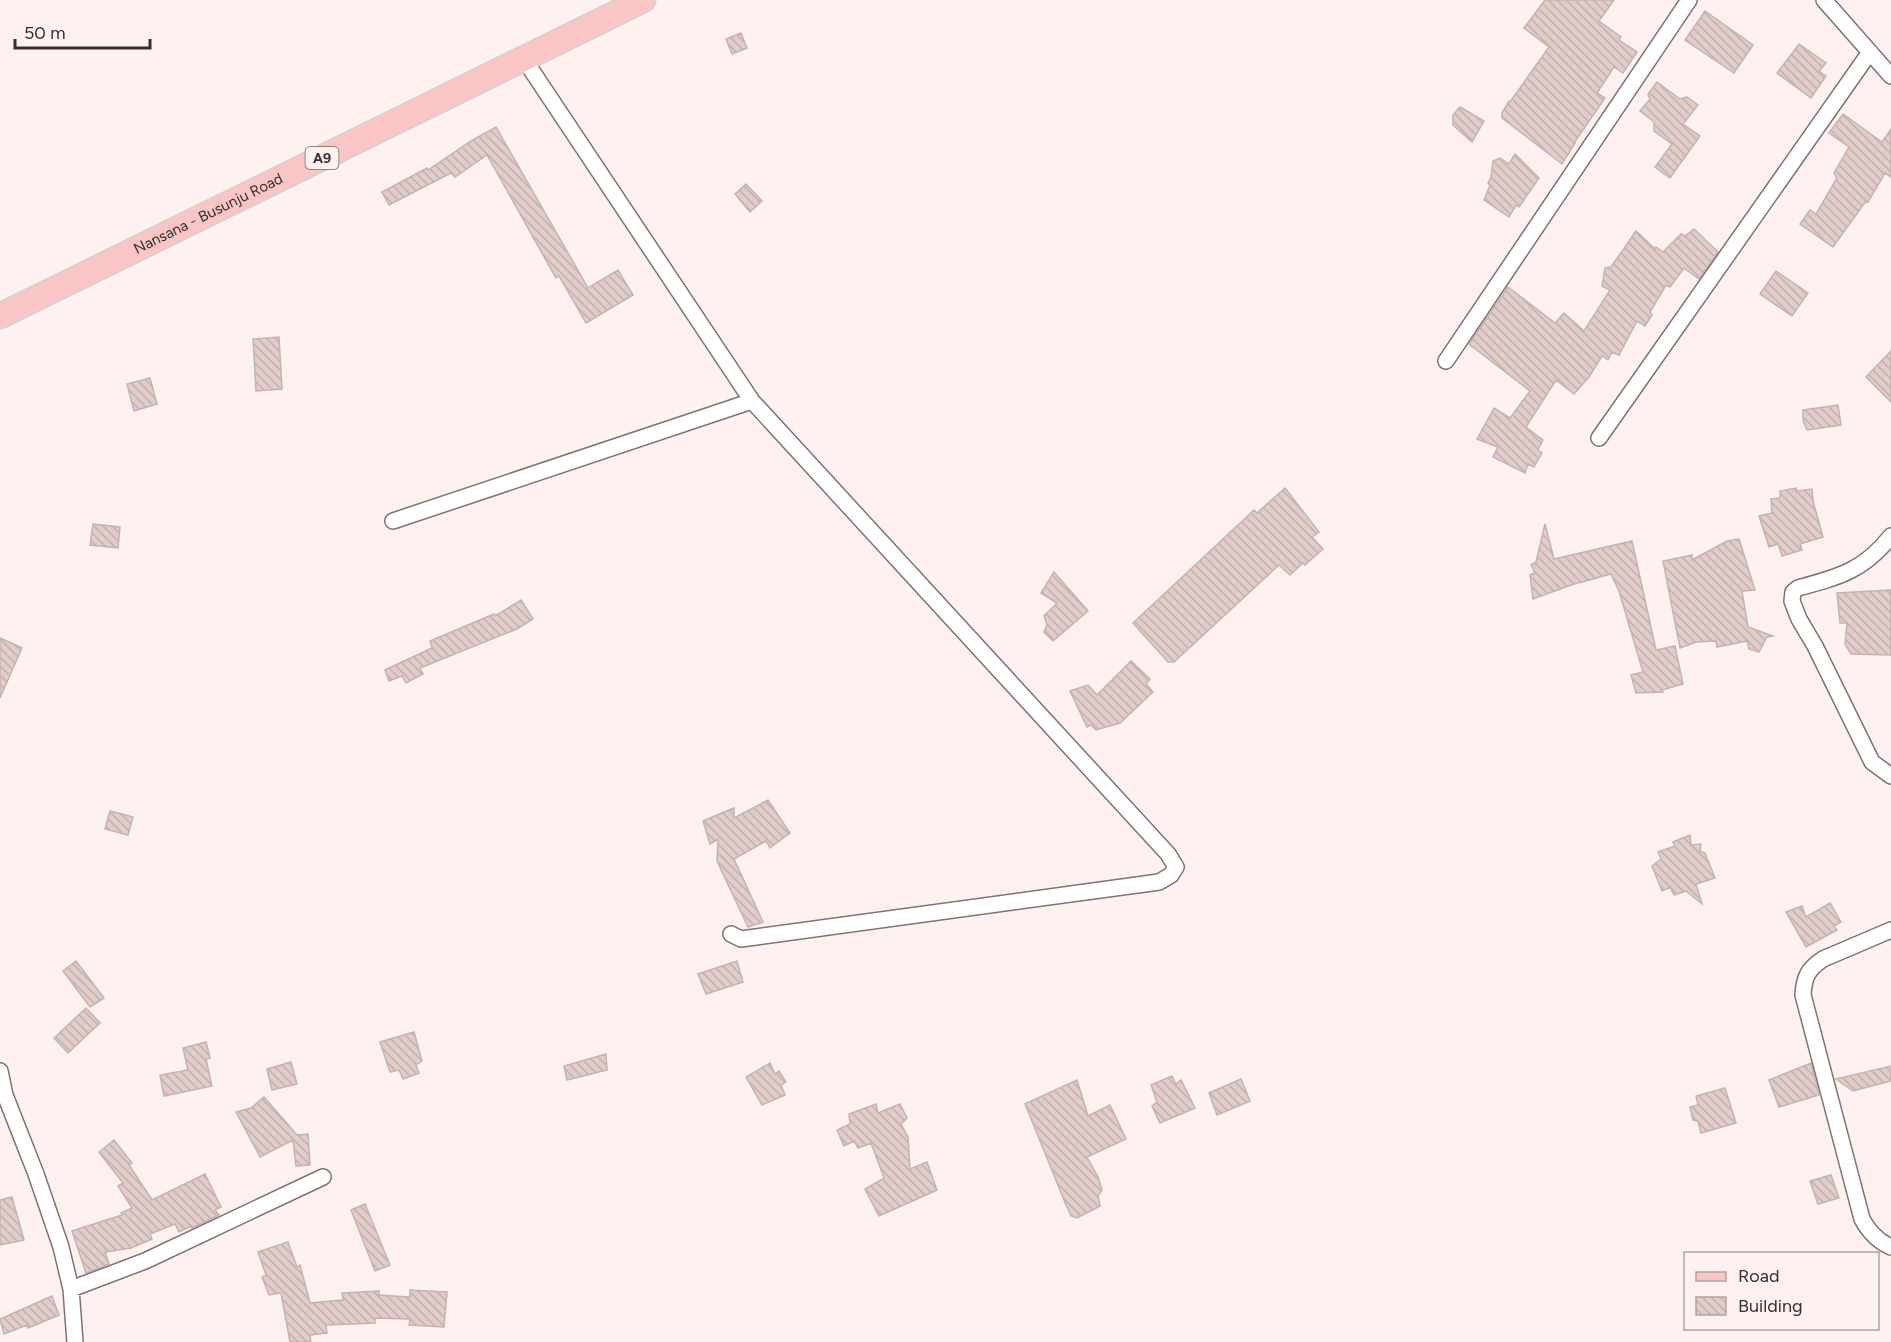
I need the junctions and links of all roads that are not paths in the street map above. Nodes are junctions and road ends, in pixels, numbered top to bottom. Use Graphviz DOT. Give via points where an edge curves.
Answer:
graph roads {
  1 [pos="644,0"];
  2 [pos="1689,0"];
  3 [pos="1824,0"];
  4 [pos="1870,52"];
  5 [pos="524,59"];
  6 [pos="1891,76"];
  7 [pos="0,316"];
  8 [pos="1446,361"];
  9 [pos="752,401"];
  10 [pos="1599,438"];
  11 [pos="393,521"];
  12 [pos="1891,536"];
  13 [pos="1891,776"];
  14 [pos="1891,930"];
  15 [pos="731,934"];
  16 [pos="0,1071"];
  17 [pos="323,1177"];
  18 [pos="1891,1247"];
  19 [pos="71,1289"];
  20 [pos="75,1342"];
  1 -- 5 [label="main road, Nansana - Busunju Road / A9"];
  2 -- 8 [label="street"];
  3 -- 4 [label="street"];
  4 -- 6 [label="street"];
  4 -- 10 [label="street"];
  5 -- 7 [label="main road, Nansana - Busunju Road / A9"];
  5 -- 9 [label="street"];
  9 -- 11 [label="street"];
  9 -- 15 [label="street" via="1176,867 1160,882 741,939"];
  12 -- 13 [label="street" via="1863,565 1792,592 1799,619 1872,762"];
  14 -- 18 [label="street" via="1814,965 1806,974 1803,994 1862,1219 1871,1234"];
  16 -- 19 [label="street" via="5,1095 61,1247"];
  17 -- 19 [label="street" via="145,1261"];
  19 -- 20 [label="street"];
}
